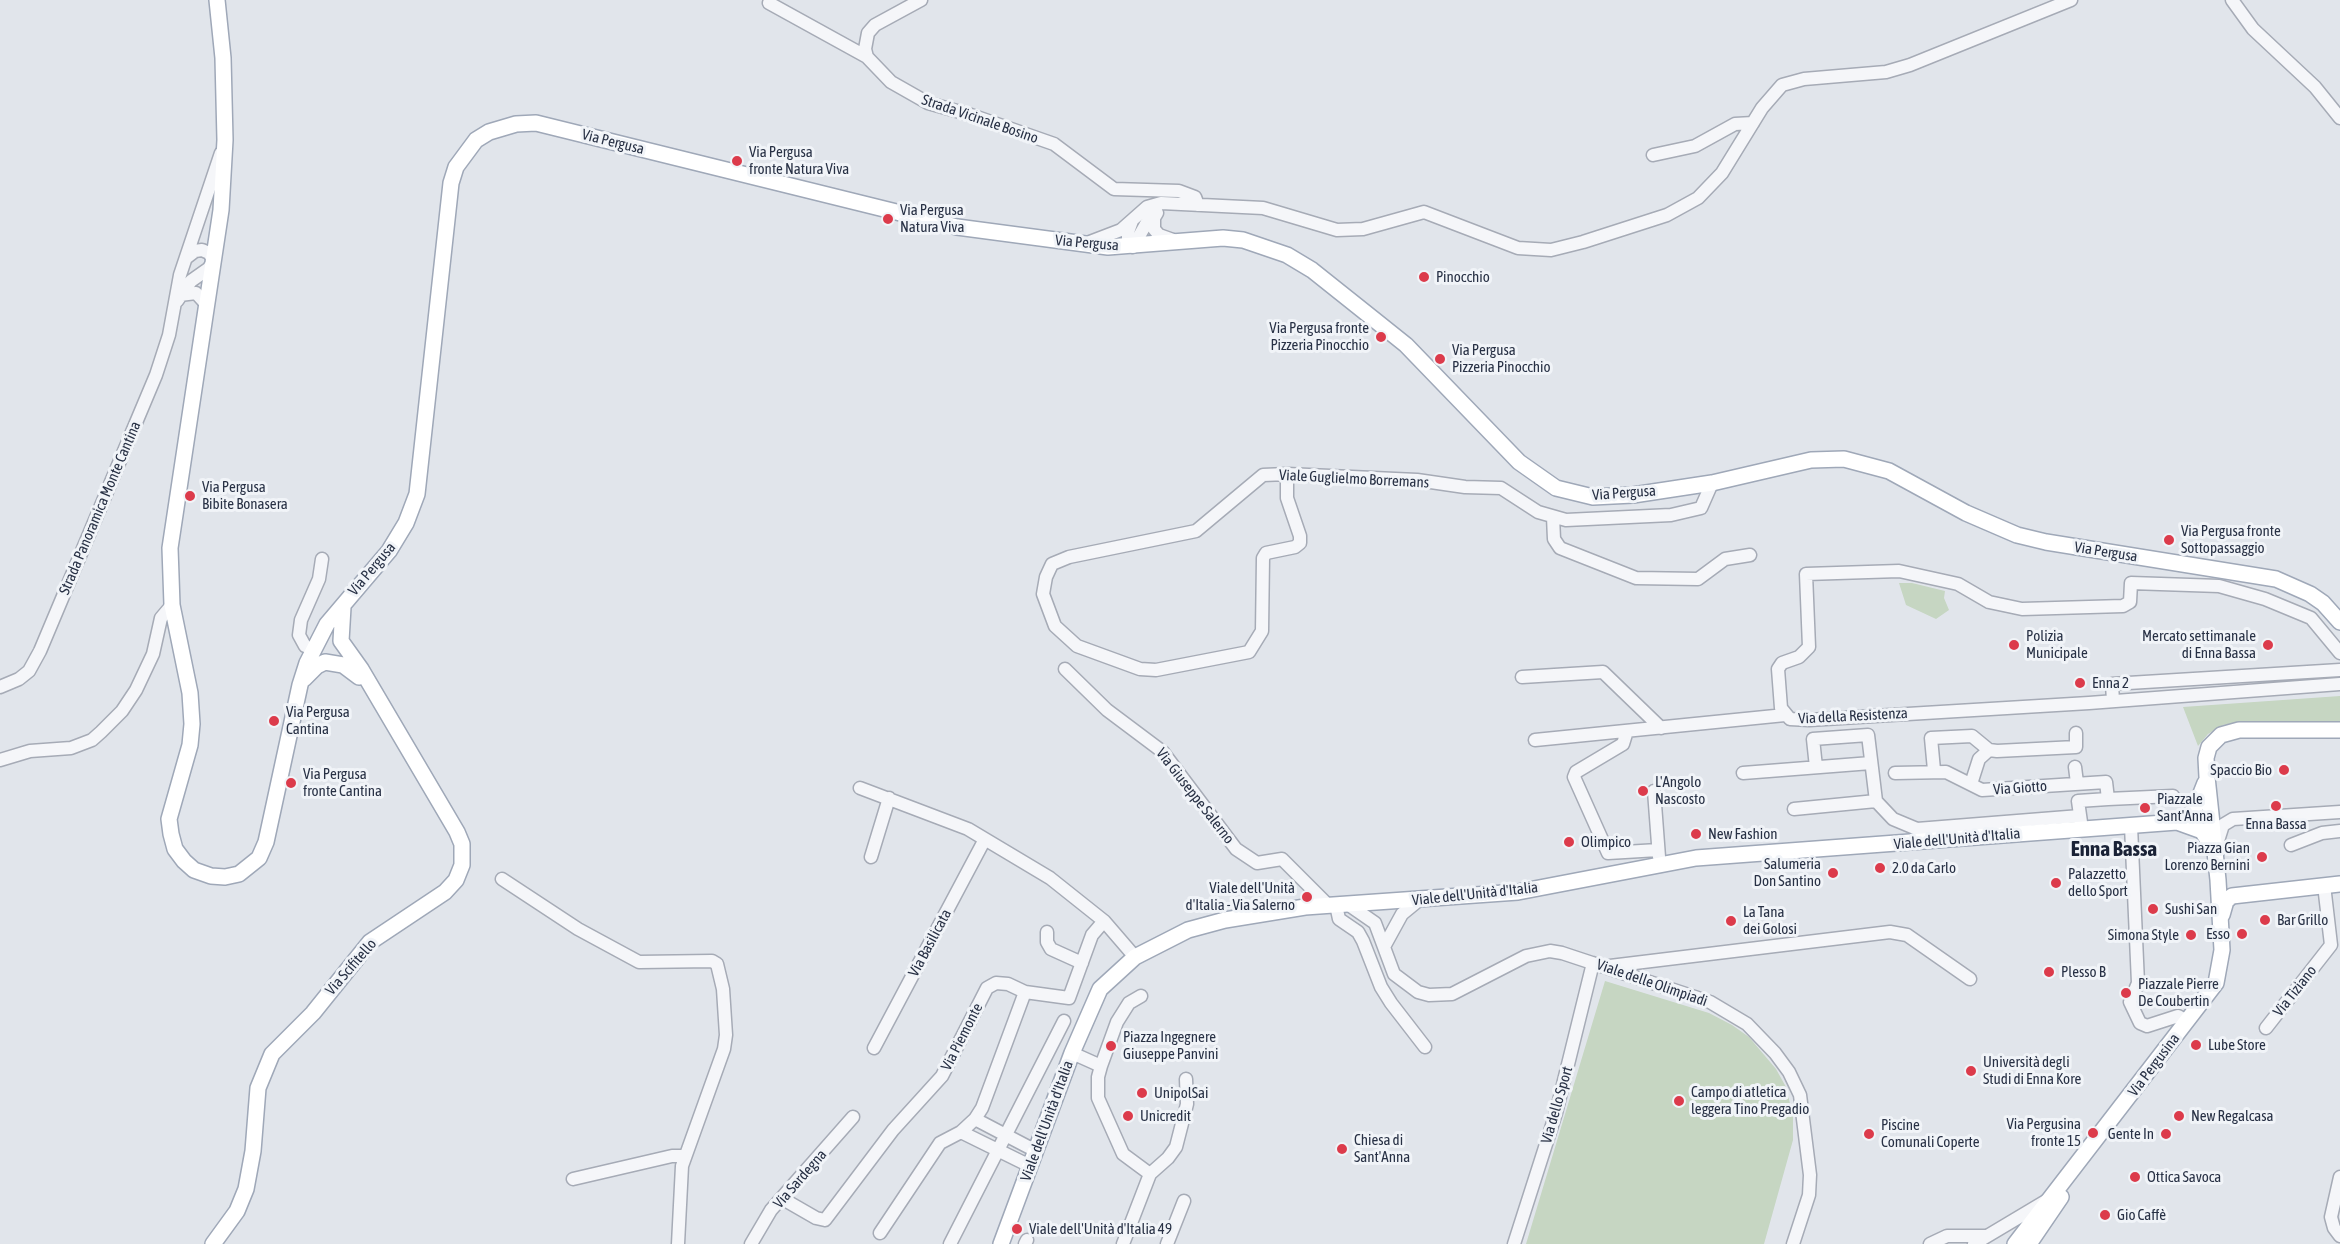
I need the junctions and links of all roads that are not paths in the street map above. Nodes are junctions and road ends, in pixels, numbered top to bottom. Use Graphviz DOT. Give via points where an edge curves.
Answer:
graph roads {
  1 [pos="217,0"];
  2 [pos="921,0"];
  3 [pos="2071,0"];
  4 [pos="2232,0"];
  5 [pos="769,3"];
  6 [pos="867,57"];
  7 [pos="2340,118"];
  8 [pos="1753,123"];
  9 [pos="225,140"];
  10 [pos="1653,154"];
  11 [pos="1174,205"];
  12 [pos="1198,205"];
  13 [pos="1156,214"];
  14 [pos="1132,220"];
  15 [pos="1180,242"];
  16 [pos="1083,244"];
  17 [pos="1133,247"];
  18 [pos="186,258"];
  19 [pos="214,261"];
  20 [pos="180,295"];
  21 [pos="207,304"];
  22 [pos="173,311"];
  23 [pos="1287,474"];
  24 [pos="1712,483"];
  25 [pos="1553,517"];
  26 [pos="1750,555"];
  27 [pos="322,559"];
  28 [pos="343,603"];
  29 [pos="172,605"];
  30 [pos="2340,622"];
  31 [pos="316,645"];
  32 [pos="345,649"];
  33 [pos="2340,653"];
  34 [pos="343,665"];
  35 [pos="1065,669"];
  36 [pos="2340,670"];
  37 [pos="1522,677"];
  38 [pos="2340,684"];
  39 [pos="300,685"];
  40 [pos="0,687"];
  41 [pos="370,687"];
  42 [pos="2113,701"];
  43 [pos="1785,715"];
  44 [pos="1660,728"];
  45 [pos="2340,730"];
  46 [pos="1627,731"];
  47 [pos="2076,733"];
  48 [pos="1535,740"];
  49 [pos="1989,750"];
  50 [pos="0,760"];
  51 [pos="1872,763"];
  52 [pos="1816,767"];
  53 [pos="2075,767"];
  54 [pos="1934,770"];
  55 [pos="1743,772"];
  56 [pos="1895,773"];
  57 [pos="2207,777"];
  58 [pos="2077,783"];
  59 [pos="1971,784"];
  60 [pos="861,788"];
  61 [pos="1654,791"];
  62 [pos="2173,796"];
  63 [pos="889,798"];
  64 [pos="2108,799"];
  65 [pos="1876,801"];
  66 [pos="1794,808"];
  67 [pos="2340,812"];
  68 [pos="2177,822"];
  69 [pos="2081,823"];
  70 [pos="2131,826"];
  71 [pos="2340,831"];
  72 [pos="985,839"];
  73 [pos="2291,845"];
  74 [pos="2216,853"];
  75 [pos="871,857"];
  76 [pos="1659,857"];
  77 [pos="502,879"];
  78 [pos="2218,880"];
  79 [pos="2340,884"];
  80 [pos="2324,885"];
  81 [pos="2250,893"];
  82 [pos="1419,900"];
  83 [pos="1385,903"];
  84 [pos="1338,905"];
  85 [pos="1104,921"];
  86 [pos="1397,921"];
  87 [pos="1375,923"];
  88 [pos="2221,926"];
  89 [pos="1047,932"];
  90 [pos="1385,945"];
  91 [pos="1135,957"];
  92 [pos="1082,963"];
  93 [pos="1593,963"];
  94 [pos="1606,967"];
  95 [pos="1970,979"];
  96 [pos="1025,992"];
  97 [pos="1141,996"];
  98 [pos="1064,1021"];
  99 [pos="2187,1021"];
  100 [pos="2266,1028"];
  101 [pos="1425,1047"];
  102 [pos="874,1048"];
  103 [pos="1072,1053"];
  104 [pos="1101,1066"];
  105 [pos="1186,1079"];
  106 [pos="853,1117"];
  107 [pos="975,1119"];
  108 [pos="961,1132"];
  109 [pos="2101,1135"];
  110 [pos="1005,1136"];
  111 [pos="999,1151"];
  112 [pos="1036,1151"];
  113 [pos="684,1156"];
  114 [pos="1030,1166"];
  115 [pos="1150,1174"];
  116 [pos="2340,1177"];
  117 [pos="573,1179"];
  118 [pos="783,1199"];
  119 [pos="1184,1201"];
  120 [pos="2040,1206"];
  121 [pos="880,1233"];
  122 [pos="1985,1236"];
  123 [pos="2340,1236"];
  124 [pos="213,1244"];
  125 [pos="678,1244"];
  126 [pos="752,1244"];
  127 [pos="950,1244"];
  128 [pos="1001,1244"];
  129 [pos="1123,1244"];
  130 [pos="1167,1244"];
  131 [pos="1514,1244"];
  132 [pos="1793,1244"];
  133 [pos="1930,1244"];
  134 [pos="1974,1244"];
  135 [pos="2015,1244"];
  136 [pos="2022,1244"];
  137 [pos="2029,1244"];
  1 -- 9 [label="main road, Via Pergusa"];
  2 -- 6 [label="street" via="875,25 868,33"];
  3 -- 8 [label="street" via="1910,65 1886,72 1804,79 1782,85"];
  4 -- 7 [label="street" via="2253,29 2315,87"];
  5 -- 6 [label="street, Strada Vicinale Bosino"];
  6 -- 12 [label="street, Strada Vicinale Bosino" via="908,93 1054,144 1114,189 1179,191 1195,197"];
  8 -- 10 [label="street" via="1736,124 1695,146"];
  8 -- 12 [label="street" via="1722,173 1698,198 1667,215 1551,250 1518,248 1424,212 1364,229 1337,230 1263,208"];
  9 -- 18 [label="street"];
  9 -- 19 [label="main road, Via Pergusa"];
  11 -- 12 [label="street"];
  11 -- 13 [label="street"];
  11 -- 14 [label="street" via="1147,207"];
  13 -- 15 [label="street" via="1153,224 1159,234"];
  13 -- 17 [label="street"];
  14 -- 16 [label="street" via="1109,236"];
  14 -- 17 [label="street" via="1128,240"];
  15 -- 17 [label="main road, Via Pergusa"];
  15 -- 24 [label="main road, Via Pergusa" via="1243,240 1287,255 1312,270 1406,345 1519,462 1556,488 1593,498"];
  16 -- 17 [label="main road, Via Pergusa"];
  16 -- 28 [label="main road, Via Pergusa" via="957,228 536,123 489,132 465,152 451,183 417,494 394,543"];
  18 -- 19 [label="street" via="202,250"];
  18 -- 22 [label="street"];
  19 -- 20 [label="street"];
  19 -- 21 [label="main road, Via Pergusa"];
  20 -- 21 [label="street" via="196,293"];
  20 -- 22 [label="street"];
  21 -- 29 [label="main road, Via Pergusa" via="172,524"];
  22 -- 40 [label="street, Strada Panoramica Monte Cantina" via="156,375 40,651 19,679"];
  23 -- 23 [label="street, Viale Guglielmo Borremans" via="1254,480 1196,531 1069,557 1052,564 1043,594 1055,626 1077,646 1140,669 1156,670 1249,652 1262,631 1263,558 1266,553 1300,543 1287,498"];
  23 -- 25 [label="street, Viale Guglielmo Borremans" via="1501,488"];
  24 -- 25 [label="street, Viale Guglielmo Borremans" via="1701,508 1671,515 1600,521"];
  24 -- 30 [label="main road, Via Pergusa" via="1811,460 1863,462 2018,535 2276,579 2310,594"];
  25 -- 26 [label="street" via="1554,539 1560,548 1636,578 1698,579 1725,559"];
  27 -- 31 [label="street" via="319,579 298,635 305,646"];
  28 -- 31 [label="main road, Via Pergusa"];
  28 -- 32 [label="main road" via="340,622"];
  29 -- 39 [label="main road, Via Pergusa" via="190,693 192,724 169,819 175,849 194,870 225,877 249,868 259,858 276,804"];
  29 -- 50 [label="street" via="161,618 148,670 112,723 81,745 30,751"];
  31 -- 32 [label="main road" via="337,644"];
  31 -- 34 [label="main road"];
  31 -- 39 [label="main road, Via Pergusa"];
  32 -- 41 [label="main road, Via Scifitello"];
  33 -- 43 [label="street, Via della Resistenza" via="2311,618 2219,586 2131,583 2130,602 2123,606 2022,609 1989,603 1958,584 1899,571 1806,574 1809,647 1778,669"];
  34 -- 39 [label="main road" via="325,662"];
  34 -- 41 [label="main road"];
  35 -- 84 [label="street, Via Giuseppe Salerno" via="1107,710 1163,752 1236,849 1257,863 1282,859"];
  36 -- 42 [label="street" via="2112,684"];
  37 -- 44 [label="street" via="1604,672"];
  38 -- 42 [label="street, Via della Resistenza"];
  41 -- 124 [label="main road, Via Scifitello" via="457,832 462,844 462,866 446,892 370,942 314,1012 272,1054 258,1088 246,1189 237,1211"];
  42 -- 43 [label="street, Via della Resistenza" via="1809,720"];
  43 -- 44 [label="street"];
  44 -- 46 [label="street"];
  45 -- 57 [label="main road" via="2239,730 2221,735 2209,747"];
  46 -- 48 [label="street"];
  46 -- 76 [label="street" via="1623,744 1576,772 1574,777 1608,853"];
  47 -- 49 [label="street" via="2076,747"];
  49 -- 54 [label="street" via="1972,736 1931,738"];
  49 -- 59 [label="street" via="1979,759"];
  51 -- 52 [label="street"];
  51 -- 52 [label="street" via="1868,735 1813,738"];
  51 -- 65 [label="street"];
  52 -- 55 [label="street"];
  53 -- 58 [label="street"];
  54 -- 56 [label="street, Via Giotto"];
  54 -- 59 [label="street, Via Giotto"];
  57 -- 68 [label="main road" via="2194,811"];
  57 -- 74 [label="main road, Via Pergusina"];
  58 -- 59 [label="street, Via Giotto" via="1982,790"];
  58 -- 64 [label="street, Via Giotto" via="2106,782"];
  60 -- 63 [label="street"];
  61 -- 76 [label="street"];
  62 -- 64 [label="street"];
  63 -- 72 [label="street"];
  63 -- 75 [label="street"];
  64 -- 69 [label="street" via="2078,801"];
  65 -- 66 [label="street"];
  65 -- 69 [label="street" via="1893,819 1917,829"];
  67 -- 74 [label="street" via="2233,819 2218,832"];
  68 -- 70 [label="main road, Viale dell'Unità d'Italia"];
  68 -- 74 [label="main road" via="2202,831"];
  69 -- 70 [label="main road, Viale dell'Unità d'Italia"];
  69 -- 76 [label="main road, Viale dell'Unità d'Italia" via="1696,858"];
  70 -- 99 [label="street" via="2138,983 2130,1002 2140,1023 2146,1026 2178,1016"];
  71 -- 73 [label="street" via="2322,833"];
  72 -- 85 [label="street" via="1050,878"];
  72 -- 102 [label="street, Via Basilicata"];
  74 -- 78 [label="main road, Via Pergusina"];
  76 -- 82 [label="main road, Viale dell'Unità d'Italia" via="1518,892"];
  77 -- 113 [label="street" via="578,929 639,962 717,964 726,1012 724,1049"];
  78 -- 81 [label="main road" via="2229,889"];
  78 -- 88 [label="main road, Via Pergusina"];
  79 -- 80 [label="main road"];
  80 -- 81 [label="main road"];
  80 -- 100 [label="street, Via Tiziano" via="2331,945"];
  81 -- 88 [label="main road" via="2226,901"];
  82 -- 83 [label="main road, Viale dell'Unità d'Italia"];
  82 -- 86 [label="street"];
  83 -- 84 [label="main road, Viale dell'Unità d'Italia"];
  83 -- 86 [label="street"];
  83 -- 87 [label="street"];
  84 -- 87 [label="street, Viale delle Olimpiadi"];
  84 -- 91 [label="main road, Viale dell'Unità d'Italia" via="1208,924 1169,938"];
  84 -- 101 [label="street" via="1339,919 1358,932 1381,987"];
  85 -- 91 [label="street"];
  85 -- 92 [label="street" via="1092,935"];
  86 -- 90 [label="street"];
  87 -- 90 [label="street, Viale delle Olimpiadi"];
  88 -- 99 [label="main road, Via Pergusina" via="2222,960 2216,984"];
  89 -- 92 [label="street" via="1051,949"];
  90 -- 93 [label="street, Viale delle Olimpiadi" via="1388,962 1401,981 1429,995 1452,994 1537,953 1563,953"];
  91 -- 103 [label="main road, Viale dell'Unità d'Italia" via="1100,989"];
  92 -- 96 [label="street" via="1069,998"];
  93 -- 94 [label="street, Viale delle Olimpiadi"];
  93 -- 131 [label="street, Via dello Sport" via="1556,1113"];
  94 -- 95 [label="street" via="1890,932 1907,934"];
  94 -- 132 [label="street, Viale delle Olimpiadi" via="1710,1002 1733,1014 1755,1031 1789,1072 1800,1095 1810,1175 1809,1195"];
  96 -- 107 [label="street"];
  96 -- 118 [label="street, Via Piemonte" via="1008,984 996,983 987,988 942,1076 893,1130 825,1220"];
  97 -- 104 [label="street" via="1129,1003 1117,1022"];
  98 -- 110 [label="street"];
  99 -- 109 [label="main road, Via Pergusina"];
  103 -- 104 [label="street"];
  103 -- 112 [label="main road, Viale dell'Unità d'Italia"];
  104 -- 115 [label="street" via="1098,1098 1123,1155"];
  105 -- 115 [label="street" via="1187,1104 1176,1147"];
  106 -- 118 [label="street, Via Sardegna"];
  107 -- 108 [label="street"];
  107 -- 110 [label="street"];
  108 -- 111 [label="street"];
  108 -- 121 [label="street" via="940,1143"];
  109 -- 120 [label="main road"];
  109 -- 137 [label="main road"];
  110 -- 111 [label="street"];
  110 -- 112 [label="street"];
  111 -- 114 [label="street"];
  111 -- 127 [label="street"];
  112 -- 114 [label="main road, Viale dell'Unità d'Italia"];
  113 -- 117 [label="street"];
  113 -- 125 [label="street"];
  114 -- 128 [label="main road, Viale dell'Unità d'Italia"];
  115 -- 129 [label="street"];
  116 -- 123 [label="street" via="2331,1217"];
  118 -- 126 [label="street, Via Sardegna" via="771,1210"];
  119 -- 130 [label="street"];
  120 -- 122 [label="street"];
  120 -- 135 [label="main road"];
  120 -- 136 [label="street" via="2040,1216"];
  122 -- 133 [label="street" via="1947,1236"];
  122 -- 134 [label="street"];
}
